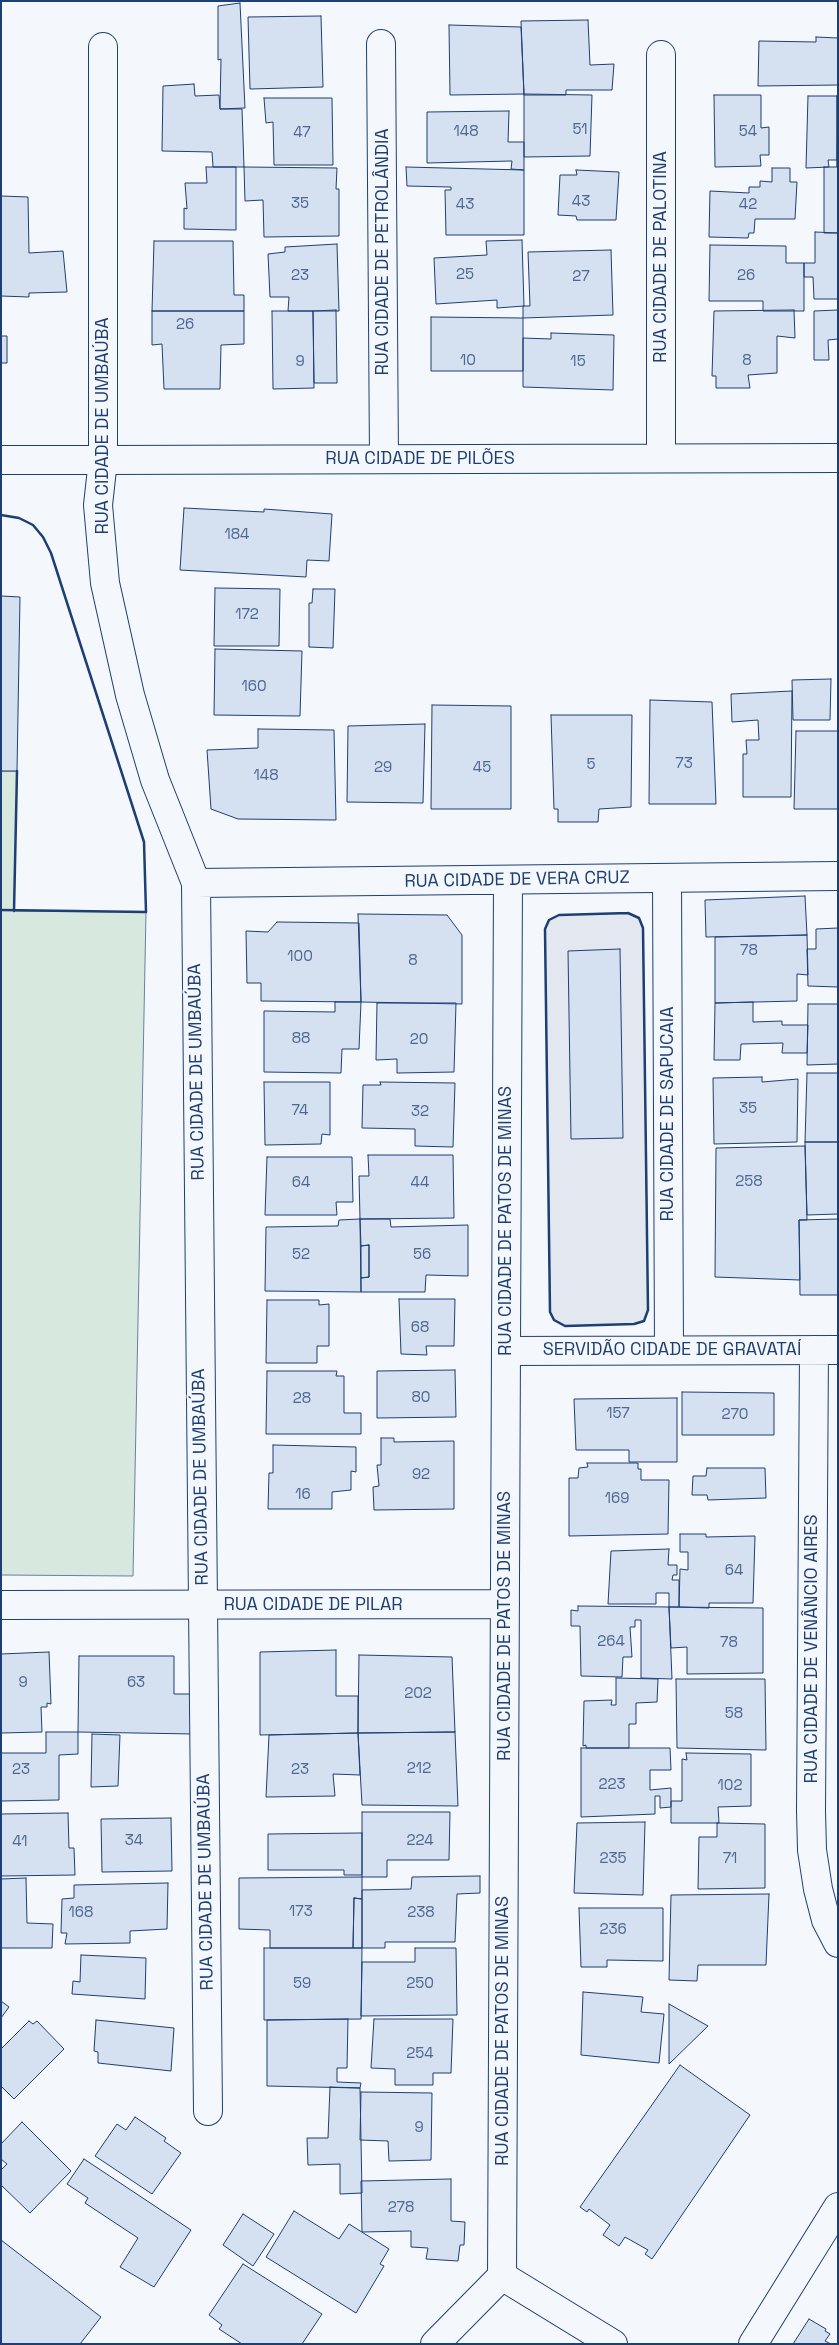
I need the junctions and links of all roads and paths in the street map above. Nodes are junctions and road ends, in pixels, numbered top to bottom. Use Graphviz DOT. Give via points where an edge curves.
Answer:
graph roads {
  1 [pos="381,44"];
  2 [pos="103,47"];
  3 [pos="661,55"];
  4 [pos="661,458"];
  5 [pos="838,458"];
  6 [pos="384,459"];
  7 [pos="1,460"];
  8 [pos="103,460"];
  9 [pos="838,876"];
  10 [pos="667,878"];
  11 [pos="508,880"];
  12 [pos="196,883"];
  13 [pos="669,1350"];
  14 [pos="826,1350"];
  15 [pos="506,1351"];
  16 [pos="505,1604"];
  17 [pos="1,1605"];
  18 [pos="203,1605"];
  19 [pos="838,1943"];
  20 [pos="208,2110"];
  21 [pos="838,2207"];
  22 [pos="502,2276"];
  23 [pos="435,2344"];
  24 [pos="613,2344"];
  25 [pos="753,2344"];
  1 -- 6 [label="street, RUA CIDADE DE PETROLÂNDIA"];
  2 -- 8 [label="street, RUA CIDADE DE UMBAÚBA"];
  3 -- 4 [label="street, RUA CIDADE DE PALOTINA"];
  4 -- 5 [label="street, RUA CIDADE DE PILÕES"];
  4 -- 6 [label="street, RUA CIDADE DE PILÕES"];
  6 -- 8 [label="street, RUA CIDADE DE PILÕES"];
  7 -- 8 [label="street, RUA CIDADE DE PILÕES"];
  8 -- 12 [label="street, RUA CIDADE DE UMBAÚBA" via="98,505 107,592 130,695 155,780"];
  9 -- 10 [label="street, RUA CIDADE DE VERA CRUZ"];
  10 -- 11 [label="street, RUA CIDADE DE VERA CRUZ"];
  10 -- 13 [label="street, RUA CIDADE DE SAPUCAIA"];
  11 -- 12 [label="street, RUA CIDADE DE VERA CRUZ"];
  11 -- 15 [label="street, RUA CIDADE DE PATOS DE MINAS"];
  12 -- 18 [label="street, RUA CIDADE DE UMBAÚBA"];
  13 -- 14 [label="street, SERVIDÃO CIDADE DE GRAVATAÍ"];
  13 -- 15 [label="street, SERVIDÃO CIDADE DE GRAVATAÍ"];
  14 -- 19 [label="street, RUA CIDADE DE VENÂNCIO AIRES" via="811,1831 818,1889 826,1920"];
  15 -- 16 [label="street, RUA CIDADE DE PATOS DE MINAS"];
  16 -- 18 [label="street, RUA CIDADE DE PILAR"];
  16 -- 22 [label="street, RUA CIDADE DE PATOS DE MINAS"];
  17 -- 18 [label="street, RUA CIDADE DE PILAR"];
  18 -- 20 [label="street, RUA CIDADE DE UMBAÚBA"];
  21 -- 25 [label="street"];
  22 -- 23 [label="street"];
  22 -- 24 [label="street"];
}
